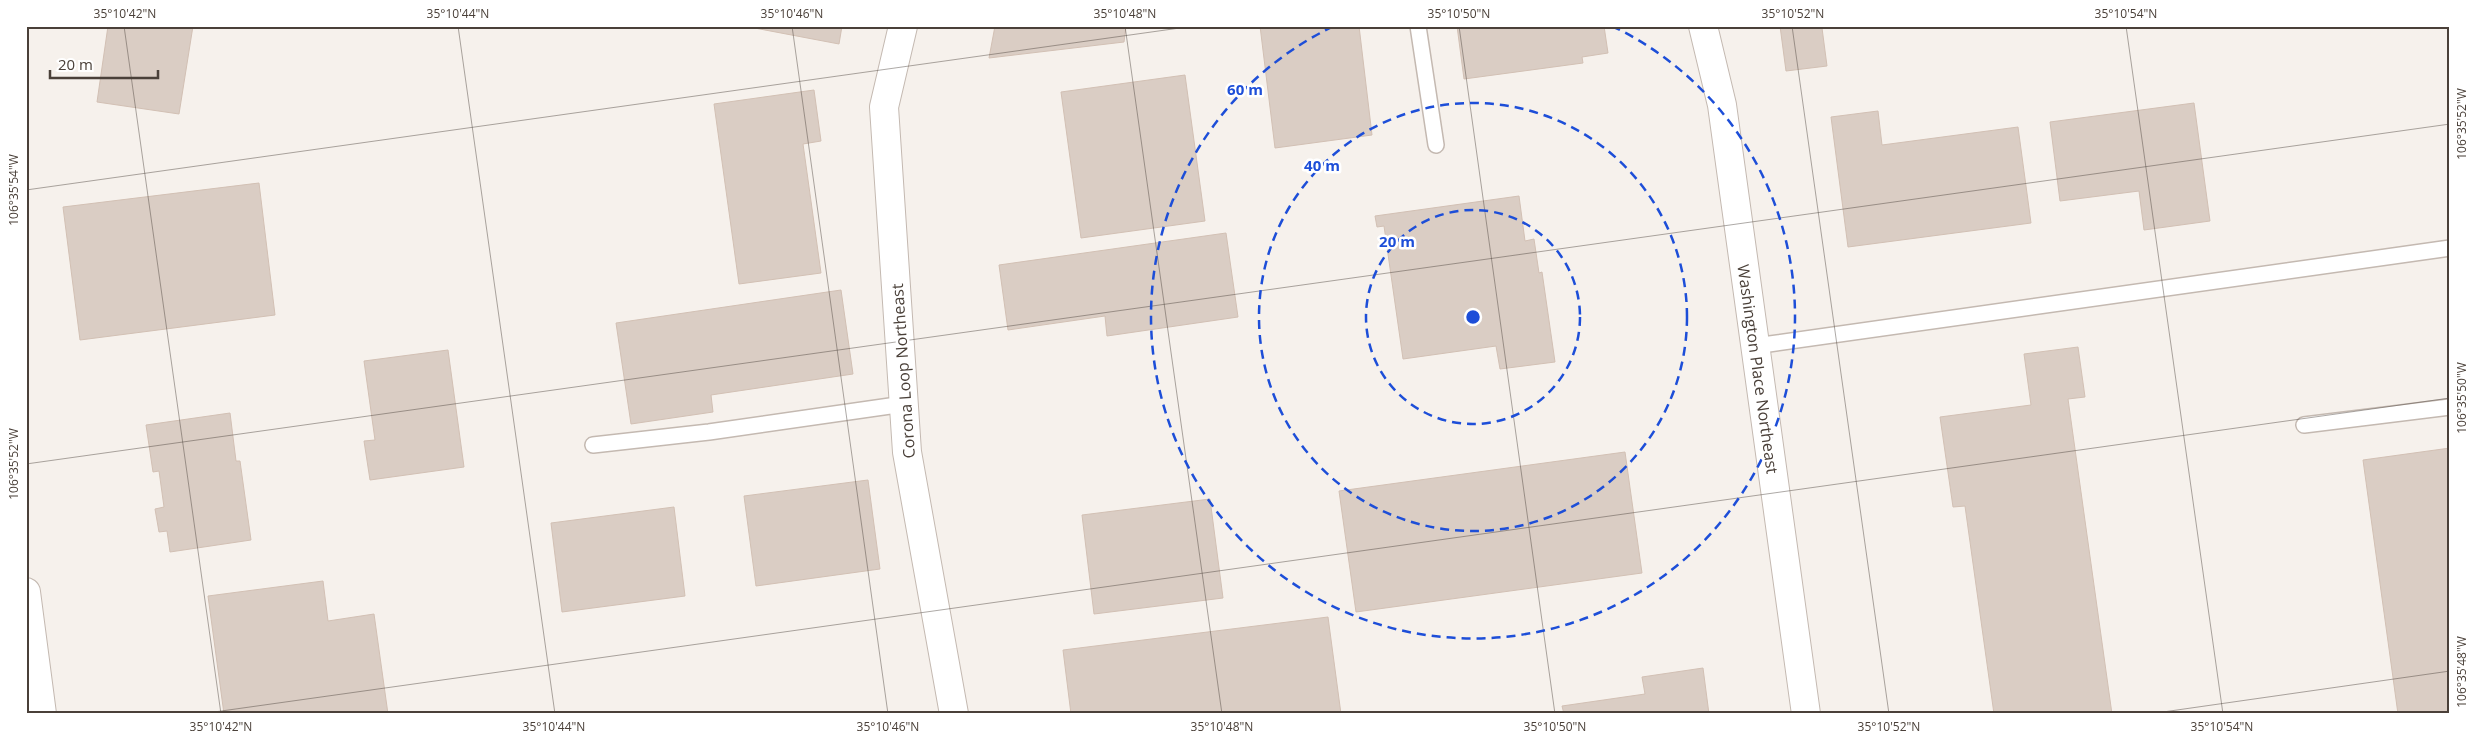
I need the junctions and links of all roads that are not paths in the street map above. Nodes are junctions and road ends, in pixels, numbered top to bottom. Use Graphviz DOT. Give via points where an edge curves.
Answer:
graph roads {
  1 [pos="903,26"];
  2 [pos="1418,26"];
  3 [pos="1703,26"];
  4 [pos="1436,145"];
  5 [pos="2450,248"];
  6 [pos="1754,346"];
  7 [pos="904,404"];
  8 [pos="2450,407"];
  9 [pos="2304,424"];
  10 [pos="593,445"];
  11 [pos="26,592"];
  12 [pos="42,714"];
  13 [pos="954,714"];
  14 [pos="1806,714"];
  1 -- 7 [label="street, Corona Loop Northeast" via="884,107"];
  2 -- 4 [label="lane"];
  3 -- 6 [label="street, Washington Place Northeast" via="1722,106"];
  5 -- 6 [label="lane"];
  6 -- 14 [label="street, Washington Place Northeast"];
  7 -- 10 [label="lane"];
  7 -- 13 [label="street, Corona Loop Northeast" via="907,452"];
  8 -- 9 [label="lane"];
  11 -- 12 [label="street"];
}
